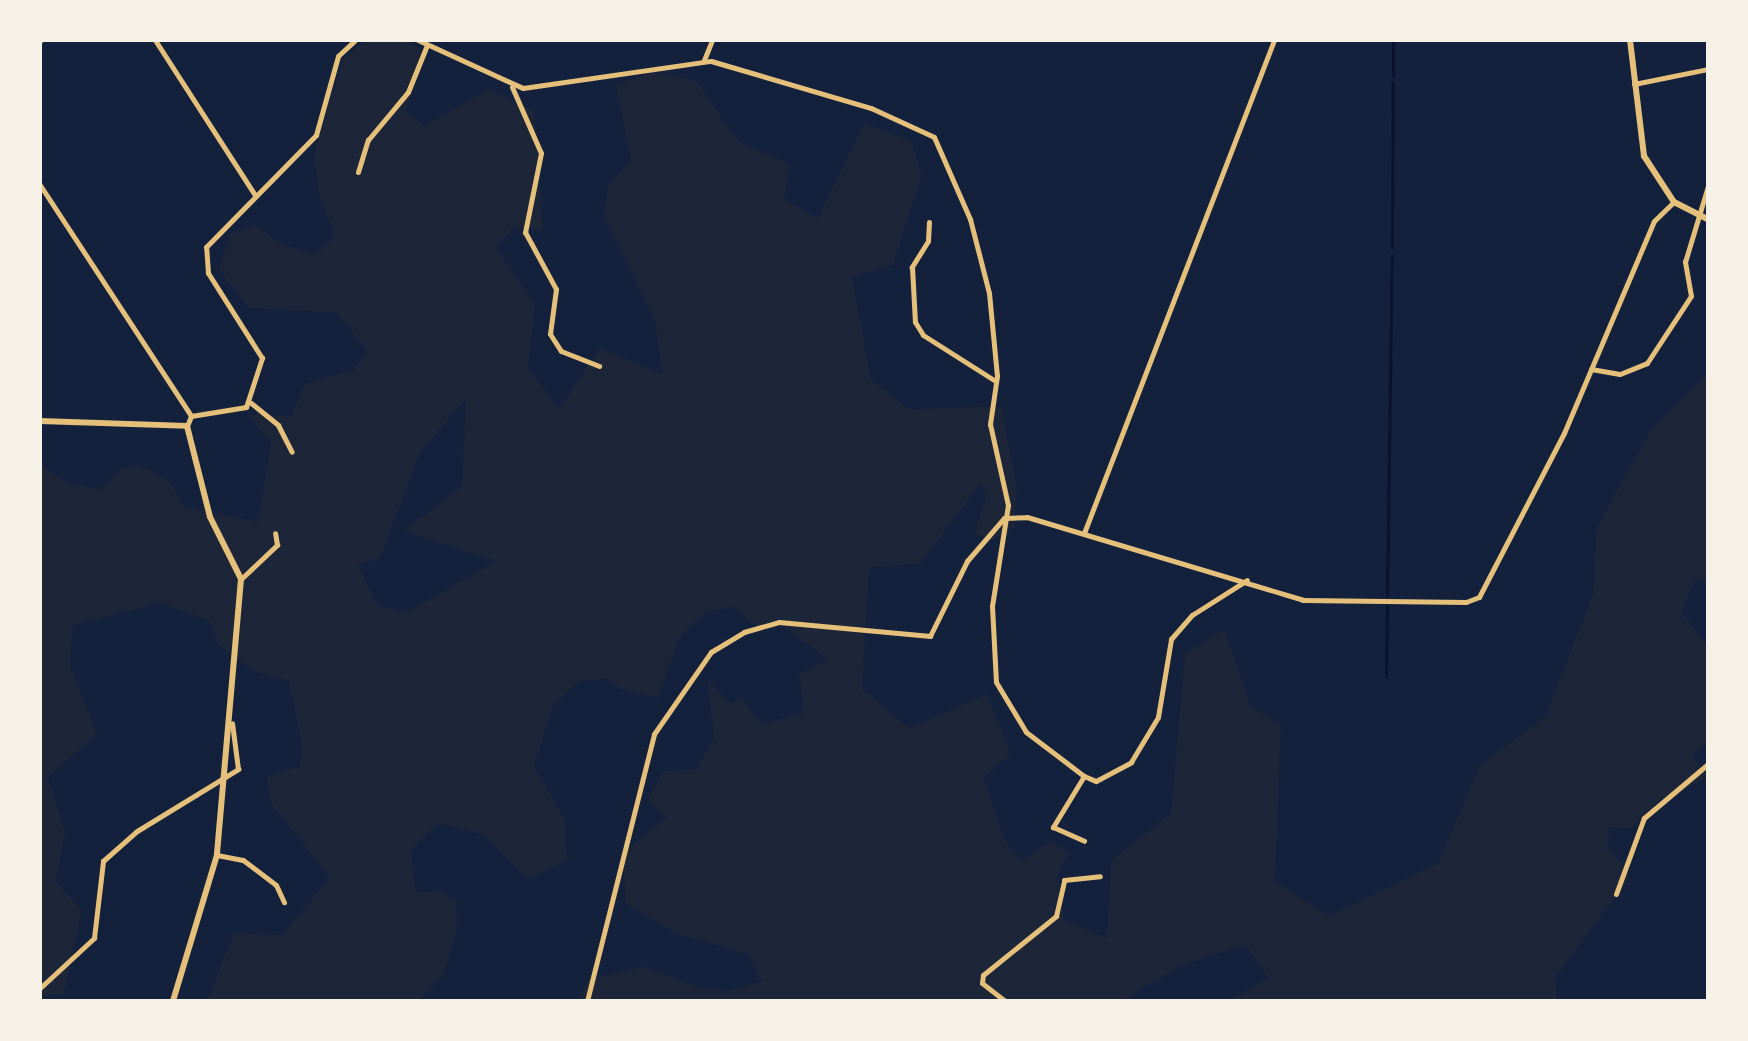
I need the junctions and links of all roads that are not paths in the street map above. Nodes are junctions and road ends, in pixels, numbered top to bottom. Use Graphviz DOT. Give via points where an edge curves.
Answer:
graph roads {
  1 [pos="155,40"];
  2 [pos="355,40"];
  3 [pos="418,40"];
  4 [pos="712,40"];
  5 [pos="1274,40"];
  6 [pos="1630,40"];
  7 [pos="426,45"];
  8 [pos="703,61"];
  9 [pos="1708,70"];
  10 [pos="511,84"];
  11 [pos="1634,84"];
  12 [pos="358,172"];
  13 [pos="40,186"];
  14 [pos="1708,186"];
  15 [pos="255,195"];
  16 [pos="1674,202"];
  17 [pos="1697,215"];
  18 [pos="1708,219"];
  19 [pos="930,222"];
  20 [pos="599,366"];
  21 [pos="1592,370"];
  22 [pos="995,382"];
  23 [pos="250,402"];
  24 [pos="190,416"];
  25 [pos="40,421"];
  26 [pos="187,426"];
  27 [pos="292,452"];
  28 [pos="1004,518"];
  29 [pos="275,533"];
  30 [pos="1084,533"];
  31 [pos="1249,578"];
  32 [pos="241,580"];
  33 [pos="232,723"];
  34 [pos="1708,764"];
  35 [pos="1084,776"];
  36 [pos="221,782"];
  37 [pos="1084,841"];
  38 [pos="217,855"];
  39 [pos="1100,876"];
  40 [pos="1616,894"];
  41 [pos="284,902"];
  42 [pos="40,988"];
  43 [pos="172,1001"];
  44 [pos="587,1001"];
  45 [pos="1006,1001"];
  1 -- 15 [label="street"];
  2 -- 15 [label="street" via="338,56 316,134"];
  3 -- 7 [label="street"];
  4 -- 8 [label="street"];
  5 -- 30 [label="street"];
  6 -- 11 [label="street"];
  7 -- 10 [label="street"];
  7 -- 12 [label="street" via="408,92 368,140"];
  8 -- 10 [label="street" via="523,88"];
  8 -- 22 [label="street" via="872,108 934,137 984,270"];
  9 -- 11 [label="street"];
  10 -- 20 [label="street" via="541,153 525,232 556,289 550,334 561,350"];
  11 -- 16 [label="street" via="1644,156"];
  13 -- 24 [label="street"];
  14 -- 17 [label="street"];
  15 -- 23 [label="street" via="210,241 204,260 262,358"];
  16 -- 17 [label="street"];
  16 -- 21 [label="street" via="1654,221"];
  17 -- 18 [label="street"];
  17 -- 21 [label="street" via="1684,262 1692,296 1647,364 1620,374"];
  19 -- 22 [label="street" via="928,241 912,267 915,322 923,335"];
  21 -- 31 [label="street" via="1479,597 1303,600"];
  22 -- 28 [label="street" via="990,424 1008,505"];
  23 -- 24 [label="street"];
  23 -- 27 [label="street" via="278,425"];
  24 -- 26 [label="street"];
  25 -- 26 [label="street"];
  26 -- 32 [label="street" via="210,517"];
  28 -- 30 [label="street" via="1027,517"];
  28 -- 35 [label="street" via="992,606 996,682 1026,732"];
  28 -- 44 [label="street" via="967,561 930,636 779,622 711,652 654,734"];
  29 -- 32 [label="street" via="277,545"];
  30 -- 31 [label="street"];
  31 -- 35 [label="street" via="1192,615 1171,639 1158,717 1131,762 1096,781"];
  32 -- 33 [label="street" via="232,639"];
  33 -- 36 [label="street"];
  33 -- 36 [label="street" via="238,769"];
  34 -- 40 [label="street" via="1644,818"];
  35 -- 37 [label="street" via="1053,827"];
  36 -- 38 [label="street"];
  36 -- 42 [label="street" via="137,832 103,861 94,938"];
  38 -- 41 [label="street" via="243,860 276,885"];
  38 -- 43 [label="street"];
  39 -- 45 [label="street" via="1064,880 1056,916 983,975 982,984"];
}
